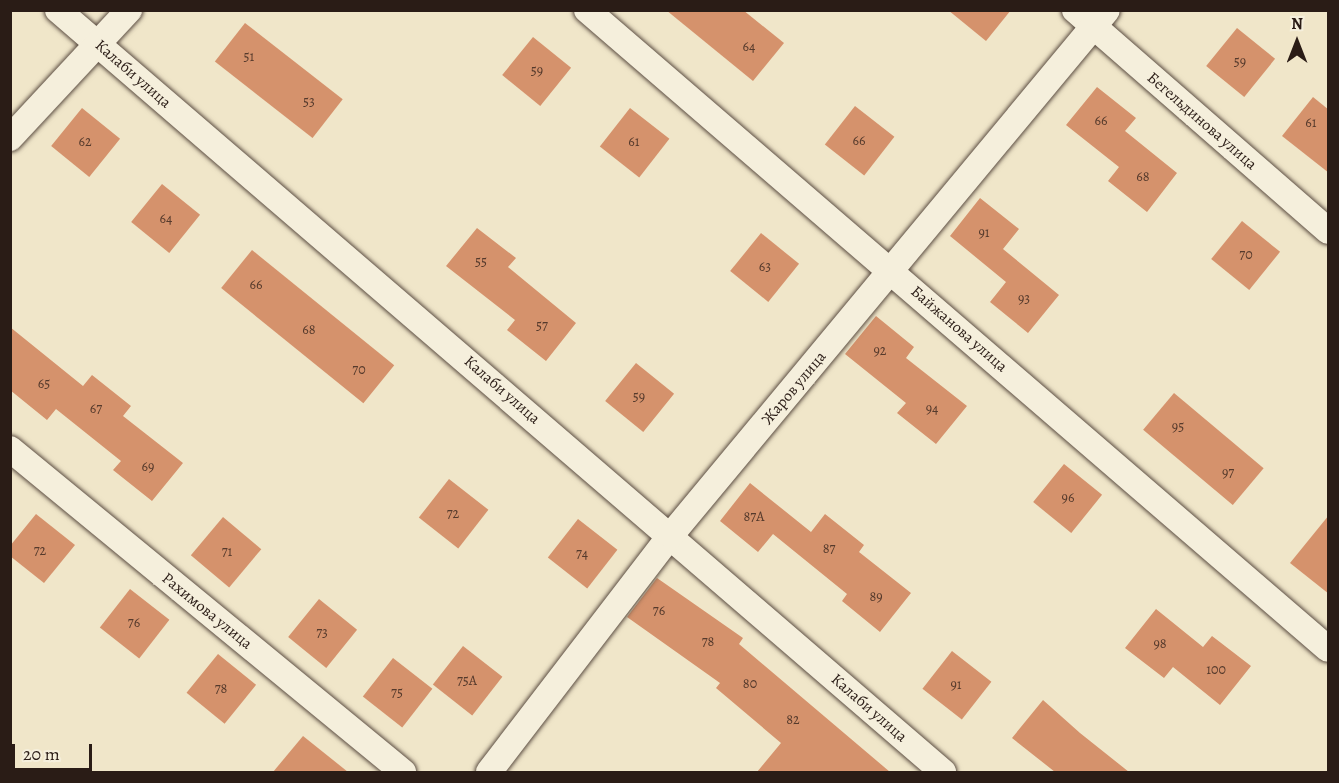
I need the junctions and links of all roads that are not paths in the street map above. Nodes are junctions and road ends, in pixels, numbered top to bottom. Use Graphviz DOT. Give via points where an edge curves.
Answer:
graph roads {
  1 [pos="58,10"];
  2 [pos="129,10"];
  3 [pos="587,10"];
  4 [pos="1092,16"];
  5 [pos="99,45"];
  6 [pos="10,138"];
  7 [pos="1329,231"];
  8 [pos="892,270"];
  9 [pos="10,449"];
  10 [pos="671,535"];
  11 [pos="1329,650"];
  12 [pos="403,772"];
  13 [pos="489,772"];
  14 [pos="943,772"];
  1 -- 5 [label="street, Калаби улица"];
  2 -- 5 [label="street"];
  3 -- 8 [label="street, Байжанова улица"];
  4 -- 7 [label="street, Бегельдинова улица"];
  4 -- 8 [label="street, Жаров улица"];
  5 -- 6 [label="street"];
  5 -- 10 [label="street, Калаби улица"];
  8 -- 10 [label="street, Жаров улица"];
  8 -- 11 [label="street, Байжанова улица"];
  9 -- 12 [label="street, Рахимова улица"];
  10 -- 13 [label="street, Жаров улица"];
  10 -- 14 [label="street, Калаби улица"];
}
